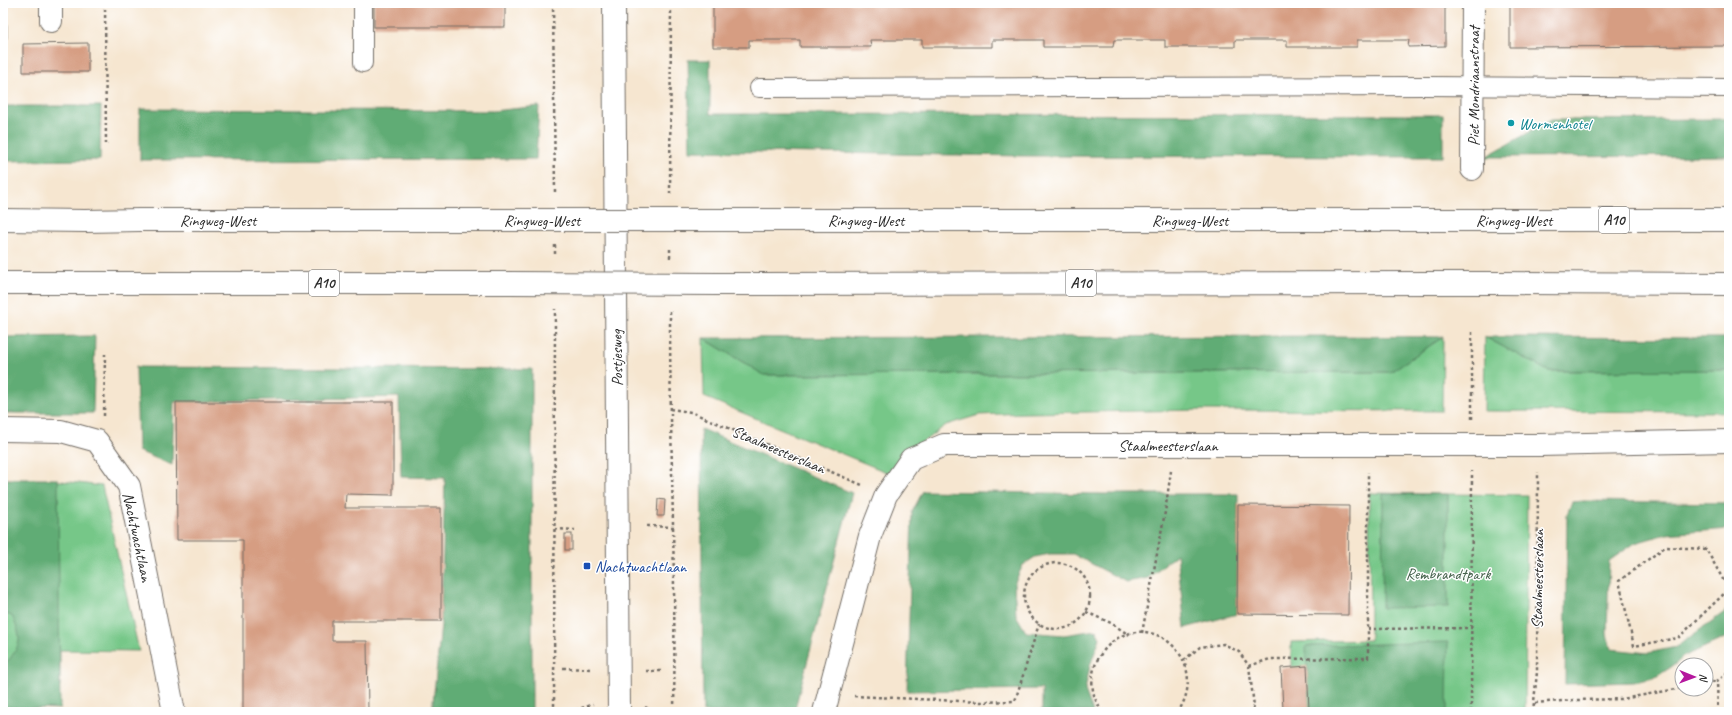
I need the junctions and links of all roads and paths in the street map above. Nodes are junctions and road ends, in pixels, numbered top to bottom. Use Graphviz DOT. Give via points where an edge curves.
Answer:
graph roads {
  1 [pos="105,3"];
  2 [pos="363,3"];
  3 [pos="553,3"];
  4 [pos="614,3"];
  5 [pos="670,3"];
  6 [pos="1474,3"];
  7 [pos="363,63"];
  8 [pos="1473,86"];
  9 [pos="759,88"];
  10 [pos="1729,88"];
  11 [pos="106,146"];
  12 [pos="1472,169"];
  13 [pos="555,194"];
  14 [pos="670,194"];
  15 [pos="3,220"];
  16 [pos="1729,220"];
  17 [pos="555,242"];
  18 [pos="670,242"];
  19 [pos="555,258"];
  20 [pos="670,266"];
  21 [pos="3,283"];
  22 [pos="1729,284"];
  23 [pos="555,306"];
  24 [pos="670,306"];
  25 [pos="1472,332"];
  26 [pos="105,354"];
  27 [pos="670,410"];
  28 [pos="3,430"];
  29 [pos="96,441"];
  30 [pos="1729,441"];
  31 [pos="1174,445"];
  32 [pos="1368,445"];
  33 [pos="1472,445"];
  34 [pos="1538,445"];
  35 [pos="886,495"];
  36 [pos="646,526"];
  37 [pos="674,527"];
  38 [pos="555,529"];
  39 [pos="574,530"];
  40 [pos="1729,590"];
  41 [pos="1086,612"];
  42 [pos="1039,624"];
  43 [pos="1472,628"];
  44 [pos="1368,629"];
  45 [pos="1142,632"];
  46 [pos="1129,635"];
  47 [pos="1184,660"];
  48 [pos="1249,666"];
  49 [pos="563,668"];
  50 [pos="591,669"];
  51 [pos="642,670"];
  52 [pos="661,671"];
  53 [pos="1729,671"];
  54 [pos="1717,681"];
  55 [pos="1714,682"];
  56 [pos="1674,689"];
  57 [pos="826,703"];
  58 [pos="1534,703"];
  59 [pos="174,712"];
  60 [pos="554,712"];
  61 [pos="618,712"];
  62 [pos="674,712"];
  63 [pos="1103,712"];
  64 [pos="1178,712"];
  65 [pos="1252,712"];
  66 [pos="1471,712"];
  67 [pos="1533,712"];
  68 [pos="1718,712"];
  1 -- 11 [label="path"];
  2 -- 7 [label="lane"];
  3 -- 13 [label="path"];
  4 -- 61 [label="main road, Postjesweg"];
  5 -- 14 [label="path"];
  6 -- 8 [label="main road, Piet Mondriaanstraat"];
  8 -- 9 [label="lane"];
  8 -- 10 [label="lane"];
  8 -- 12 [label="main road, Piet Mondriaanstraat"];
  15 -- 16 [label="main road, Ringweg-West / A10, bridge"];
  17 -- 19 [label="path"];
  18 -- 20 [label="path"];
  21 -- 22 [label="main road, A10, bridge"];
  23 -- 38 [label="path"];
  24 -- 27 [label="path"];
  25 -- 33 [label="path"];
  26 -- 29 [label="path" via="104,423"];
  27 -- 35 [label="path, Staalmeesterslaan" via="691,412"];
  27 -- 37 [label="path"];
  28 -- 29 [label="main road" via="62,431"];
  29 -- 59 [label="main road, Nachtwachtlaan" via="128,486"];
  30 -- 34 [label="main road, Staalmeesterslaan"];
  31 -- 32 [label="main road, Staalmeesterslaan"];
  31 -- 35 [label="main road, Staalmeesterslaan" via="944,444 911,459"];
  31 -- 45 [label="path" via="1165,512"];
  32 -- 33 [label="main road, Staalmeesterslaan"];
  32 -- 44 [label="path"];
  33 -- 34 [label="main road, Staalmeesterslaan"];
  33 -- 43 [label="path"];
  34 -- 58 [label="path, Staalmeesterslaan"];
  35 -- 57 [label="main road, Staalmeesterslaan" via="870,536"];
  36 -- 37 [label="path"];
  37 -- 62 [label="path"];
  38 -- 39 [label="path"];
  38 -- 60 [label="path"];
  40 -- 40 [label="path" via="1706,550 1666,547 1619,581 1634,646 1678,638"];
  41 -- 42 [label="path" via="1070,627 1059,630"];
  41 -- 42 [label="path" via="1090,602 1090,591 1086,581 1070,566 1060,563 1049,564 1039,568 1031,576 1024,596 1025,607"];
  41 -- 46 [label="path" via="1111,623"];
  42 -- 57 [label="path" via="1015,701"];
  43 -- 44 [label="path"];
  43 -- 66 [label="path"];
  44 -- 48 [label="path" via="1368,658 1270,659"];
  45 -- 46 [label="path"];
  45 -- 47 [label="path" via="1167,640"];
  46 -- 63 [label="path" via="1117,639 1105,648 1096,661 1092,676 1093,692"];
  47 -- 48 [label="path" via="1200,647 1224,644 1239,652"];
  47 -- 64 [label="path" via="1189,674 1188,688 1185,702"];
  48 -- 65 [label="path" via="1254,706"];
  49 -- 50 [label="path"];
  51 -- 52 [label="path"];
  53 -- 54 [label="path"];
  54 -- 55 [label="path"];
  54 -- 68 [label="path"];
  56 -- 58 [label="path" via="1622,699"];
  58 -- 67 [label="path, Staalmeesterslaan"];
}
